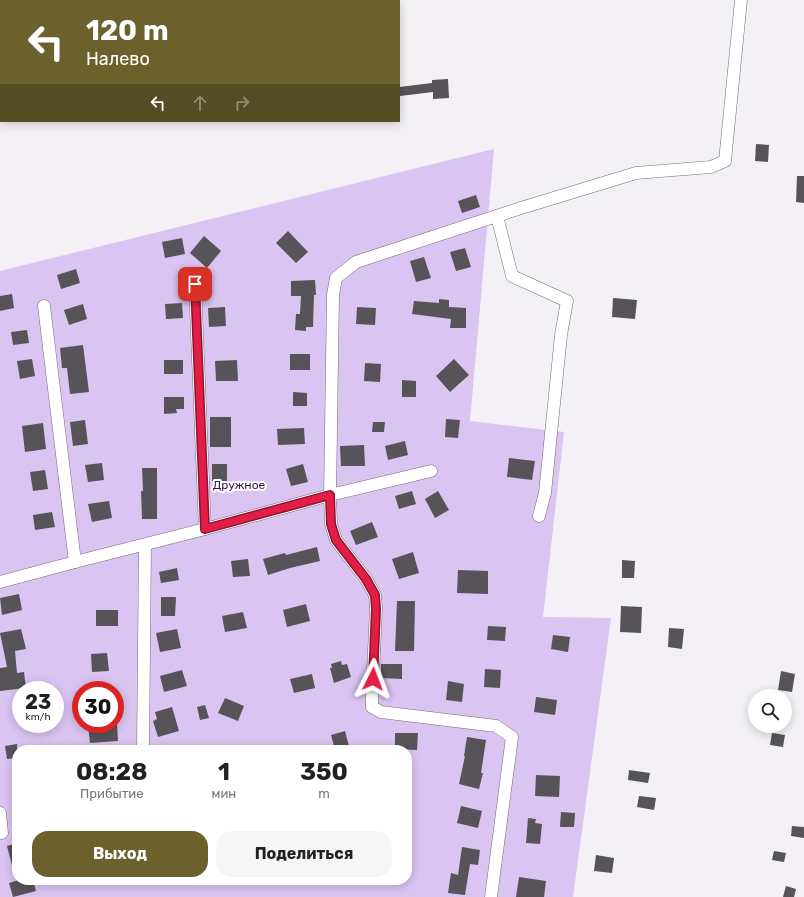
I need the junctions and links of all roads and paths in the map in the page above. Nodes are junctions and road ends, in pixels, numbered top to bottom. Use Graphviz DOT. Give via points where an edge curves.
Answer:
graph roads {
  1 [pos="741,0"];
  2 [pos="497,216"];
  3 [pos="195,284"];
  4 [pos="44,306"];
  5 [pos="431,471"];
  6 [pos="330,495"];
  7 [pos="539,516"];
  8 [pos="205,529"];
  9 [pos="145,545"];
  10 [pos="75,562"];
  11 [pos="0,582"];
  12 [pos="143,745"];
  13 [pos="0,813"];
  14 [pos="2,833"];
  15 [pos="491,897"];
  1 -- 2 [label="street" via="725,162 711,167 636,173"];
  2 -- 6 [label="street" via="356,262 336,278 333,295"];
  2 -- 7 [label="street" via="512,276 567,301 561,335 545,493"];
  3 -- 8 [label="street"];
  4 -- 10 [label="street"];
  5 -- 6 [label="street"];
  6 -- 8 [label="street"];
  6 -- 15 [label="street" via="331,524 336,540 375,595 372,707 381,712 496,726 512,737"];
  8 -- 9 [label="street"];
  9 -- 10 [label="street"];
  9 -- 12 [label="street"];
  10 -- 11 [label="street"];
  13 -- 14 [label="street"];
}
